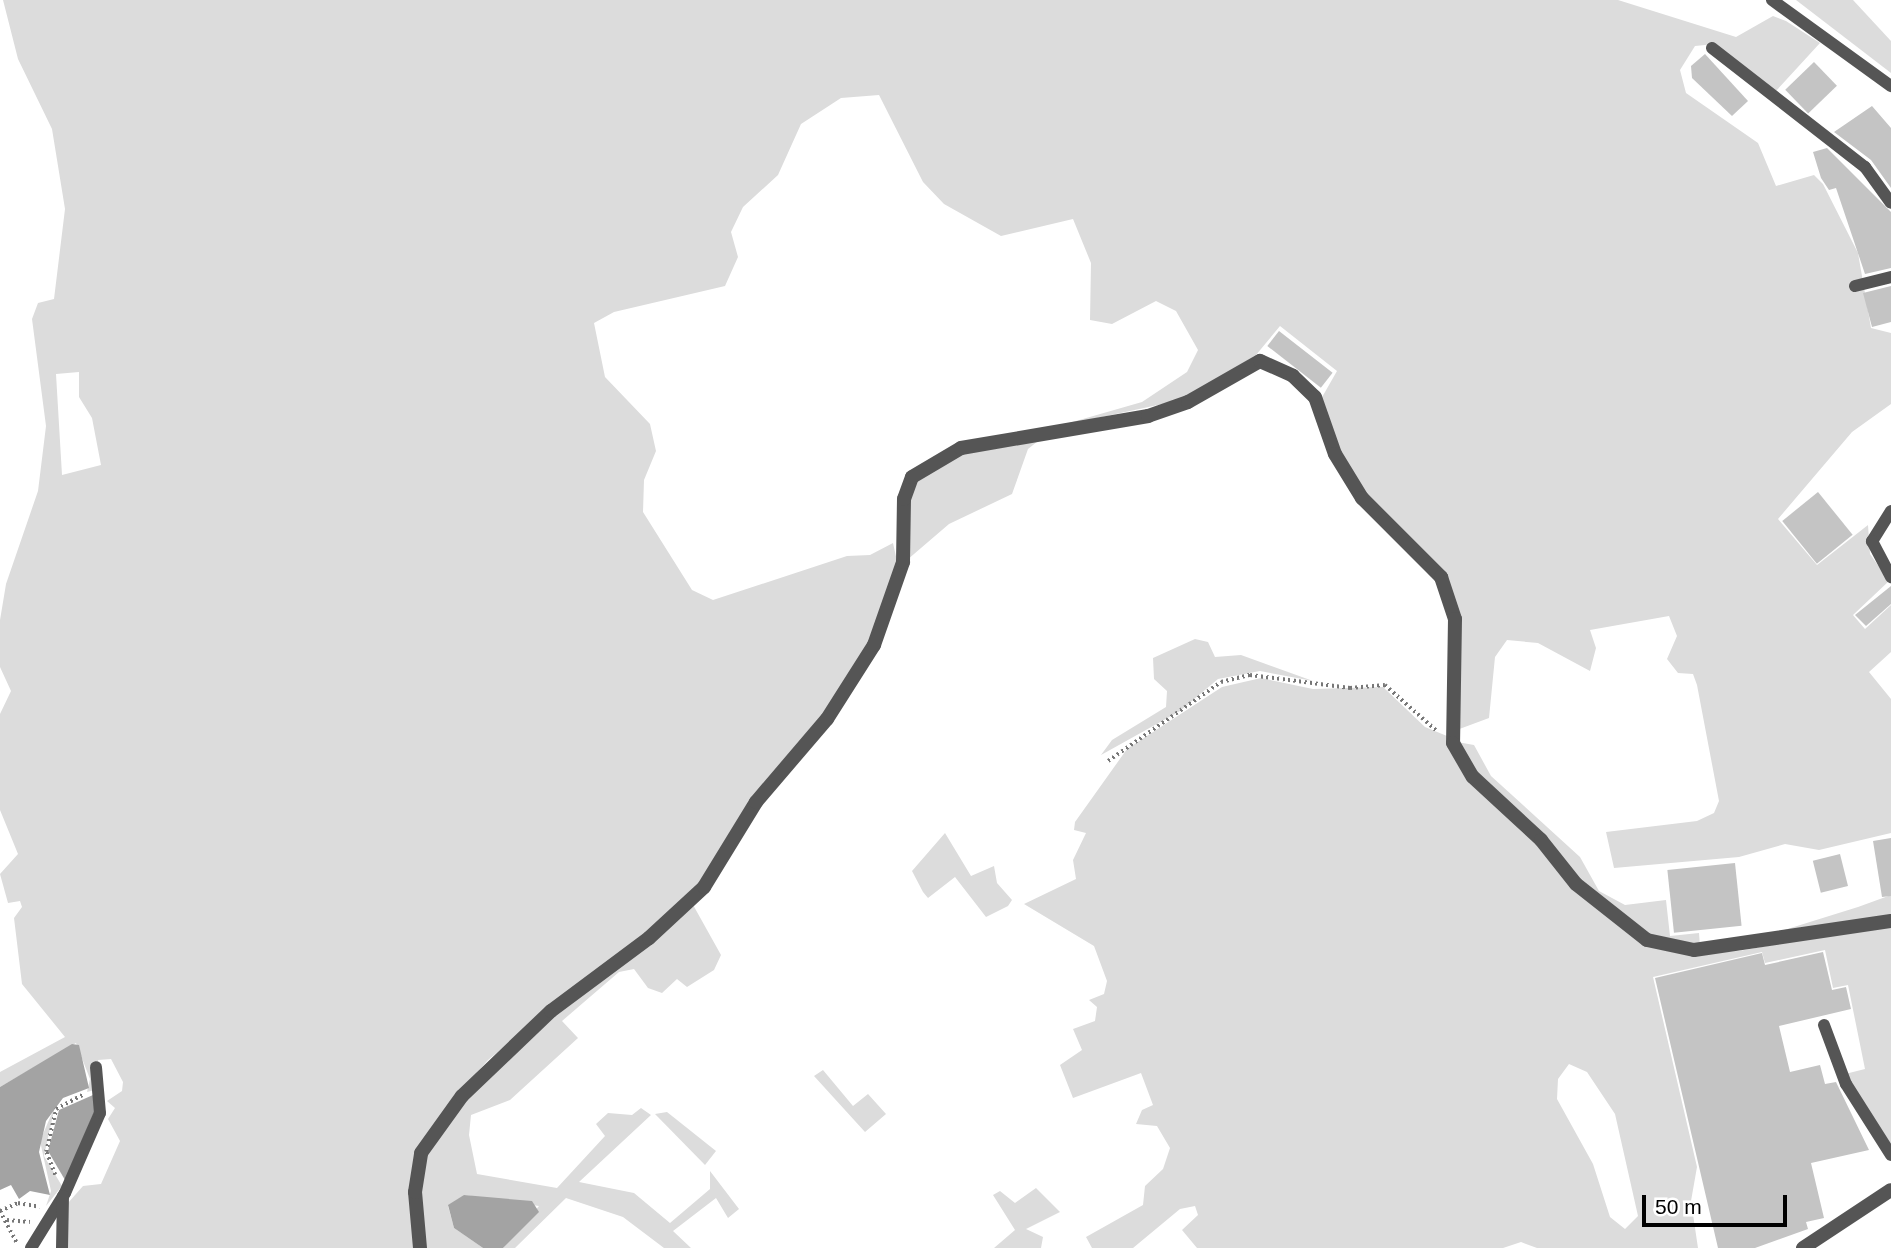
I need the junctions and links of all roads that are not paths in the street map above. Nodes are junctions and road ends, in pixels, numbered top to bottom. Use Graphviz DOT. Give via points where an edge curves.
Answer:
graph roads {
  1 [pos="1772,0"];
  2 [pos="1713,48"];
  3 [pos="1891,86"];
  4 [pos="1891,203"];
  5 [pos="1891,277"];
  6 [pos="1855,286"];
  7 [pos="1891,512"];
  8 [pos="1891,577"];
  9 [pos="1891,920"];
  10 [pos="1824,1026"];
  11 [pos="96,1067"];
  12 [pos="1891,1155"];
  13 [pos="64,1190"];
  14 [pos="1891,1190"];
  15 [pos="31,1248"];
  16 [pos="62,1248"];
  17 [pos="420,1248"];
  18 [pos="1802,1248"];
  1 -- 3 [label="lane"];
  2 -- 4 [label="lane" via="1866,167"];
  5 -- 6 [label="lane"];
  7 -- 8 [label="lane" via="1872,541"];
  9 -- 17 [label="street" via="1718,950 1647,940 1576,884 1541,840 1487,793 1449,731 1455,619 1441,577 1362,498 1335,454 1314,397 1275,364 1260,361 1188,402 1148,416 961,448 929,461 912,477 904,499 903,562 874,645 827,719 756,802 704,887 649,938 551,1011 462,1096 421,1153 415,1192"];
  10 -- 12 [label="lane" via="1846,1084"];
  11 -- 13 [label="lane" via="100,1113"];
  13 -- 15 [label="lane"];
  13 -- 16 [label="lane"];
  14 -- 18 [label="street"];
}
